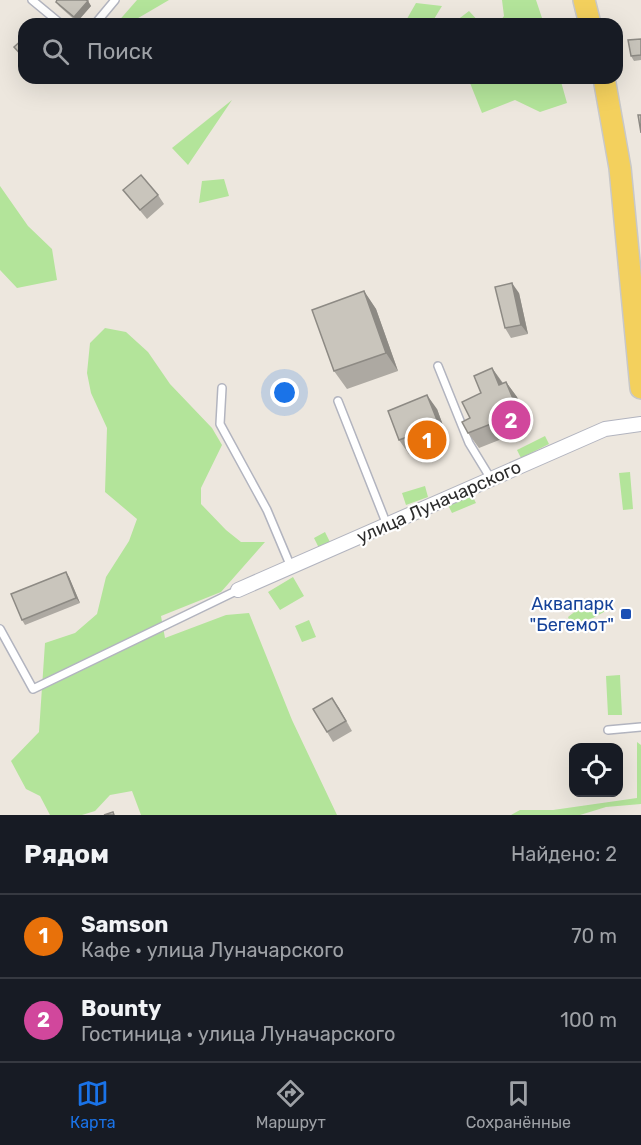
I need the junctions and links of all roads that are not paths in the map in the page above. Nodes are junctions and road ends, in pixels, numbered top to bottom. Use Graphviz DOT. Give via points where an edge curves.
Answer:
graph roads {
  1 [pos="32,0"];
  2 [pos="115,0"];
  3 [pos="584,0"];
  4 [pos="53,18"];
  5 [pos="100,18"];
  6 [pos="588,18"];
  7 [pos="605,84"];
  8 [pos="438,366"];
  9 [pos="222,388"];
  10 [pos="641,388"];
  11 [pos="338,401"];
  12 [pos="641,424"];
  13 [pos="491,480"];
  14 [pos="387,525"];
  15 [pos="291,567"];
  16 [pos="238,590"];
  17 [pos="0,629"];
  18 [pos="641,727"];
  19 [pos="608,730"];
  1 -- 4 [label="lane"];
  2 -- 5 [label="lane"];
  3 -- 6 [label="main road"];
  7 -- 10 [label="main road" via="620,168"];
  8 -- 13 [label="lane" via="469,442"];
  9 -- 15 [label="lane" via="220,424 267,510"];
  11 -- 14 [label="lane"];
  12 -- 13 [label="street, улица Луначарского" via="605,429"];
  13 -- 14 [label="street, улица Луначарского"];
  14 -- 15 [label="street, улица Луначарского"];
  15 -- 16 [label="street, улица Луначарского"];
  16 -- 17 [label="lane" via="33,689"];
  18 -- 19 [label="lane"];
}
